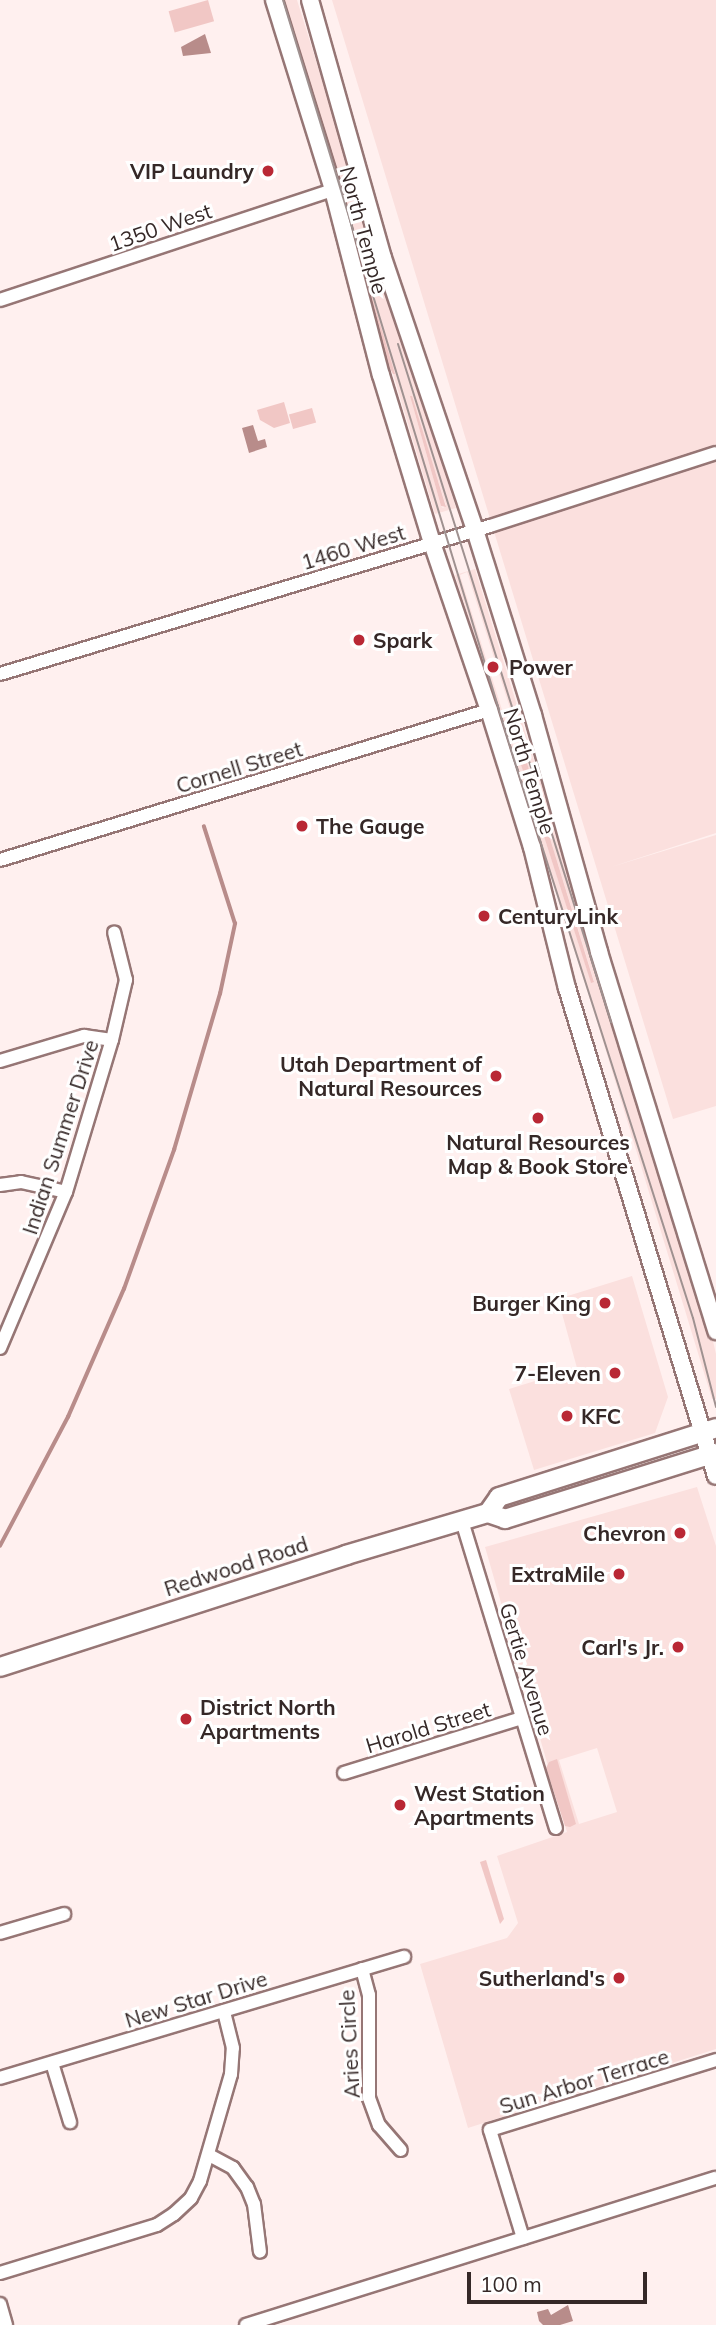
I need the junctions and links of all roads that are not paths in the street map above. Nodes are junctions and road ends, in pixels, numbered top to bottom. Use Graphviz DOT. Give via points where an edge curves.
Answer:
graph roads {
  1 [pos="274,0"];
  2 [pos="310,0"];
  3 [pos="332,190"];
  4 [pos="0,300"];
  5 [pos="716,453"];
  6 [pos="475,530"];
  7 [pos="432,543"];
  8 [pos="0,674"];
  9 [pos="489,710"];
  10 [pos="0,860"];
  11 [pos="114,932"];
  12 [pos="113,1040"];
  13 [pos="0,1061"];
  14 [pos="0,1185"];
  15 [pos="66,1192"];
  16 [pos="5,1326"];
  17 [pos="716,1331"];
  18 [pos="0,1348"];
  19 [pos="710,1430"];
  20 [pos="713,1454"];
  21 [pos="716,1476"];
  22 [pos="488,1513"];
  23 [pos="463,1521"];
  24 [pos="0,1667"];
  25 [pos="522,1718"];
  26 [pos="344,1773"];
  27 [pos="556,1828"];
  28 [pos="64,1914"];
  29 [pos="0,1933"];
  30 [pos="404,1957"];
  31 [pos="362,1969"];
  32 [pos="224,2011"];
  33 [pos="716,2060"];
  34 [pos="52,2063"];
  35 [pos="0,2078"];
  36 [pos="70,2122"];
  37 [pos="401,2150"];
  38 [pos="209,2155"];
  39 [pos="716,2178"];
  40 [pos="523,2238"];
  41 [pos="260,2252"];
  42 [pos="0,2273"];
  43 [pos="0,2304"];
  44 [pos="6,2325"];
  45 [pos="246,2325"];
  1 -- 3 [label="main road, North Temple"];
  2 -- 6 [label="main road, North Temple" via="403,323"];
  3 -- 4 [label="street, 1350 West"];
  3 -- 7 [label="main road, North Temple"];
  5 -- 6 [label="street, 1460 West"];
  6 -- 7 [label="street, 1460 West"];
  6 -- 17 [label="main road, North Temple"];
  7 -- 8 [label="street, 1460 West"];
  7 -- 9 [label="main road, North Temple"];
  9 -- 10 [label="street, Cornell Street"];
  9 -- 19 [label="main road, North Temple" via="532,847 567,988"];
  11 -- 12 [label="street, Indian Summer Drive" via="127,980"];
  12 -- 13 [label="street" via="84,1036"];
  12 -- 15 [label="street, Indian Summer Drive"];
  14 -- 15 [label="street" via="31,1183"];
  15 -- 16 [label="street, Indian Summer Drive"];
  16 -- 18 [label="street, Indian Summer Drive"];
  19 -- 20 [label="main road, North Temple"];
  19 -- 22 [label="main road, Redwood Road" via="499,1497"];
  20 -- 21 [label="main road, North Temple"];
  20 -- 22 [label="main road, Redwood Road" via="505,1519"];
  22 -- 23 [label="main road, Redwood Road"];
  23 -- 24 [label="main road, Redwood Road"];
  23 -- 25 [label="street, Gertie Avenue"];
  25 -- 26 [label="street, Harold Street"];
  25 -- 27 [label="street, Gertie Avenue"];
  28 -- 29 [label="street"];
  30 -- 31 [label="street, New Star Drive"];
  31 -- 32 [label="street, New Star Drive"];
  31 -- 37 [label="street, Aries Circle" via="369,1995 369,2098 379,2125"];
  32 -- 34 [label="street, New Star Drive"];
  32 -- 38 [label="street" via="232,2065"];
  33 -- 40 [label="street, Sun Arbor Terrace" via="490,2130"];
  34 -- 35 [label="street, New Star Drive"];
  34 -- 36 [label="street"];
  38 -- 41 [label="street" via="233,2168 247,2187 254,2204"];
  38 -- 42 [label="street" via="191,2198 166,2220"];
  39 -- 40 [label="street"];
  40 -- 45 [label="street"];
  43 -- 44 [label="street"];
}
